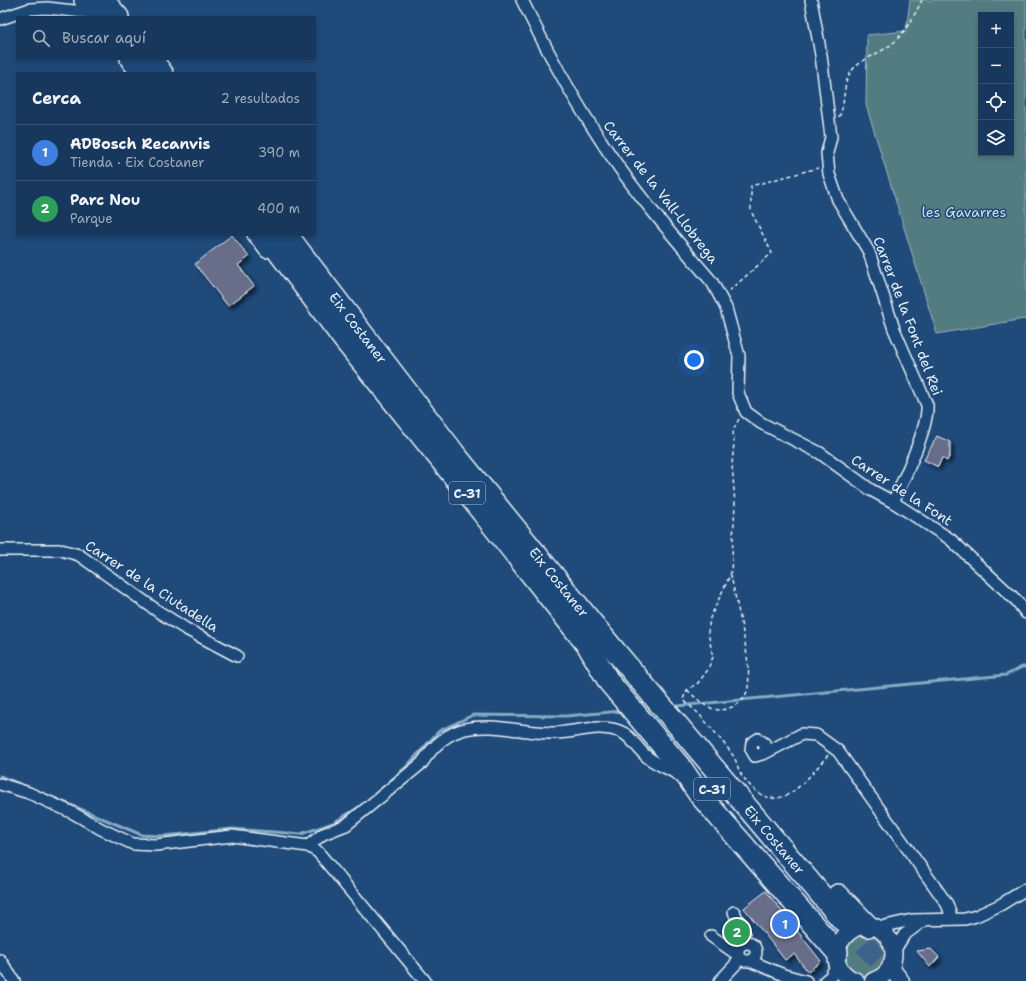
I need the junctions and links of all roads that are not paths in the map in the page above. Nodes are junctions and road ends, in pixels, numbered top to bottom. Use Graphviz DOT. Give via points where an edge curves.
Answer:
graph roads {
  1 [pos="47,0"];
  2 [pos="74,0"];
  3 [pos="104,0"];
  4 [pos="116,0"];
  5 [pos="522,0"];
  6 [pos="811,0"];
  7 [pos="33,5"];
  8 [pos="55,9"];
  9 [pos="89,11"];
  10 [pos="117,16"];
  11 [pos="128,16"];
  12 [pos="0,19"];
  13 [pos="120,60"];
  14 [pos="132,60"];
  15 [pos="152,60"];
  16 [pos="162,60"];
  17 [pos="129,72"];
  18 [pos="141,72"];
  19 [pos="161,72"];
  20 [pos="171,72"];
  21 [pos="254,236"];
  22 [pos="267,236"];
  23 [pos="288,236"];
  24 [pos="296,236"];
  25 [pos="285,276"];
  26 [pos="345,341"];
  27 [pos="421,410"];
  28 [pos="746,412"];
  29 [pos="892,502"];
  30 [pos="0,550"];
  31 [pos="1026,613"];
  32 [pos="610,645"];
  33 [pos="588,646"];
  34 [pos="237,656"];
  35 [pos="765,753"];
  36 [pos="0,784"];
  37 [pos="699,794"];
  38 [pos="308,846"];
  39 [pos="1026,889"];
  40 [pos="734,912"];
  41 [pos="950,919"];
  42 [pos="925,920"];
  43 [pos="872,927"];
  44 [pos="711,936"];
  45 [pos="740,955"];
  46 [pos="892,958"];
  47 [pos="0,960"];
  48 [pos="839,960"];
  49 [pos="766,968"];
  50 [pos="14,981"];
  51 [pos="425,981"];
  52 [pos="720,981"];
  53 [pos="806,981"];
  54 [pos="873,981"];
  55 [pos="900,981"];
  1 -- 8 [label="street"];
  2 -- 9 [label="street"];
  3 -- 10 [label="highway"];
  4 -- 11 [label="highway"];
  5 -- 28 [label="street, Carrer de la Vall-Llobrega" via="558,70 596,134 722,298 739,356 738,393"];
  6 -- 29 [label="street, Carrer de la Font del Rei" via="821,55 831,138 826,153 829,174 838,200 869,252 894,329 927,405 927,417"];
  7 -- 8 [label="street"];
  7 -- 12 [label="street"];
  8 -- 9 [label="street"];
  13 -- 17 [label="street"];
  14 -- 18 [label="highway"];
  15 -- 19 [label="highway"];
  16 -- 20 [label="highway"];
  21 -- 25 [label="street"];
  22 -- 26 [label="highway, C-31"];
  23 -- 27 [label="highway, Eix Costaner / C-31"];
  24 -- 27 [label="highway" via="387,356"];
  25 -- 26 [label="highway"];
  26 -- 33 [label="highway, C-31"];
  27 -- 32 [label="highway, Eix Costaner / C-31"];
  28 -- 29 [label="street, Carrer de la Font" via="761,423 820,453"];
  29 -- 31 [label="street, Carrer de la Font" via="950,539 1017,601"];
  30 -- 34 [label="street, Carrer de la Ciutadella" via="61,550 79,555 166,616"];
  32 -- 43 [label="highway" via="628,657 750,799"];
  32 -- 48 [label="highway, Eix Costaner / C-31"];
  33 -- 37 [label="highway" via="609,682 682,769"];
  33 -- 48 [label="highway, Eix Costaner / C-31"];
  35 -- 41 [label="street" via="802,734 816,735 838,751 944,899 950,912"];
  36 -- 38 [label="street" via="73,812 101,829 134,844 156,845 232,836"];
  37 -- 38 [label="street" via="678,774 646,756 631,738 621,731 604,726 551,733 488,726 464,728 446,735 422,763 346,826 323,834"];
  37 -- 48 [label="highway"];
  38 -- 51 [label="street" via="318,852"];
  39 -- 41 [label="street" via="980,914 965,919"];
  40 -- 45 [label="street" via="744,934"];
  41 -- 42 [label="street"];
  42 -- 43 [label="street"];
  42 -- 46 [label="street" via="904,935"];
  43 -- 46 [label="main road" via="889,939"];
  43 -- 48 [label="main road" via="856,928 845,934 838,945"];
  44 -- 45 [label="street"];
  45 -- 49 [label="street"];
  45 -- 49 [label="street" via="751,944"];
  45 -- 52 [label="street"];
  46 -- 54 [label="main road" via="885,974"];
  46 -- 55 [label="main road" via="894,972"];
  47 -- 50 [label="street"];
  49 -- 53 [label="street"];
}
